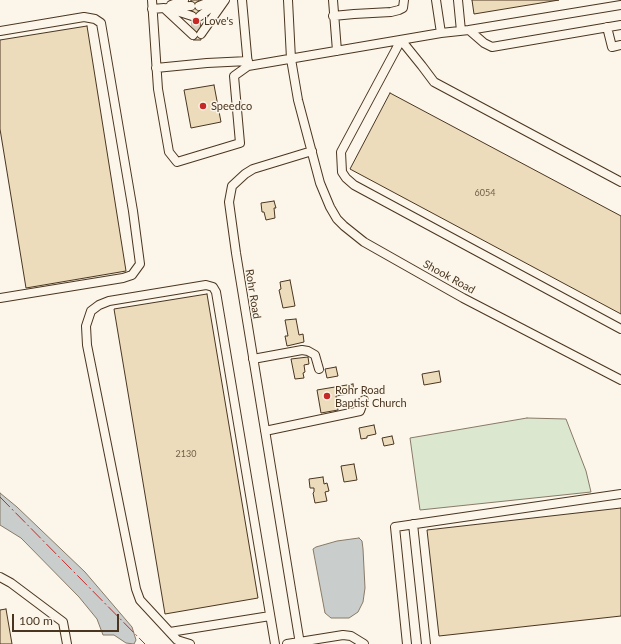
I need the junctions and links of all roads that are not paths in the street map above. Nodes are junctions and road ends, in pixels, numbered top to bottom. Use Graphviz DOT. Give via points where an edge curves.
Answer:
graph roads {
  1 [pos="152,0"];
  2 [pos="172,0"];
  3 [pos="176,0"];
  4 [pos="184,0"];
  5 [pos="214,0"];
  6 [pos="223,0"];
  7 [pos="242,0"];
  8 [pos="288,0"];
  9 [pos="332,0"];
  10 [pos="404,0"];
  11 [pos="436,0"];
  12 [pos="458,0"];
  13 [pos="619,5"];
  14 [pos="164,8"];
  15 [pos="152,9"];
  16 [pos="333,16"];
  17 [pos="621,25"];
  18 [pos="607,27"];
  19 [pos="466,30"];
  20 [pos="0,31"];
  21 [pos="441,33"];
  22 [pos="401,40"];
  23 [pos="621,45"];
  24 [pos="337,50"];
  25 [pos="290,59"];
  26 [pos="248,63"];
  27 [pos="156,68"];
  28 [pos="312,151"];
  29 [pos="621,182"];
  30 [pos="0,298"];
  31 [pos="621,329"];
  32 [pos="253,359"];
  33 [pos="319,369"];
  34 [pos="621,380"];
  35 [pos="364,400"];
  36 [pos="265,431"];
  37 [pos="621,494"];
  38 [pos="413,524"];
  39 [pos="0,577"];
  40 [pos="270,616"];
  41 [pos="170,632"];
  42 [pos="300,643"];
  43 [pos="67,644"];
  44 [pos="190,644"];
  45 [pos="275,644"];
  46 [pos="287,644"];
  47 [pos="364,644"];
  48 [pos="407,644"];
  49 [pos="426,644"];
  1 -- 15 [label="street"];
  2 -- 14 [label="street"];
  3 -- 14 [label="street"];
  4 -- 14 [label="street"];
  5 -- 14 [label="street" via="195,6"];
  6 -- 14 [label="street" via="196,16"];
  6 -- 14 [label="street" via="197,30"];
  7 -- 26 [label="street"];
  8 -- 25 [label="street"];
  9 -- 16 [label="street"];
  10 -- 16 [label="street" via="403,8 391,12"];
  11 -- 21 [label="street"];
  12 -- 19 [label="street"];
  13 -- 19 [label="street"];
  14 -- 15 [label="street"];
  15 -- 27 [label="street"];
  16 -- 24 [label="street"];
  17 -- 18 [label="street"];
  18 -- 19 [label="street" via="492,47"];
  18 -- 23 [label="street" via="612,47"];
  19 -- 21 [label="street"];
  20 -- 30 [label="street" via="84,17 101,23 140,264 132,275 123,278"];
  21 -- 22 [label="street"];
  22 -- 24 [label="street"];
  22 -- 29 [label="street" via="434,82"];
  22 -- 31 [label="street" via="341,152 342,172 346,178 354,186"];
  24 -- 25 [label="street"];
  25 -- 26 [label="street"];
  25 -- 28 [label="street"];
  26 -- 27 [label="street" via="207,63"];
  26 -- 27 [label="street" via="234,76 240,143 177,162 169,152"];
  28 -- 32 [label="street, Rohr Road" via="254,169 232,186 229,212"];
  28 -- 34 [label="street, Shook Road" via="320,184 334,214 364,242 463,298"];
  32 -- 33 [label="street" via="302,350 315,355"];
  32 -- 36 [label="street, Rohr Road"];
  35 -- 36 [label="street" via="360,411"];
  36 -- 42 [label="street, Rohr Road"];
  37 -- 38 [label="street"];
  38 -- 48 [label="street" via="395,527"];
  38 -- 49 [label="street"];
  39 -- 43 [label="street" via="63,622"];
  40 -- 41 [label="street"];
  40 -- 41 [label="street" via="216,292 213,287 206,285 99,304 91,312 86,326 87,345 136,589 140,600"];
  40 -- 45 [label="street"];
  41 -- 44 [label="street" via="177,640"];
  42 -- 46 [label="street"];
  42 -- 47 [label="street" via="343,635 352,636"];
}
